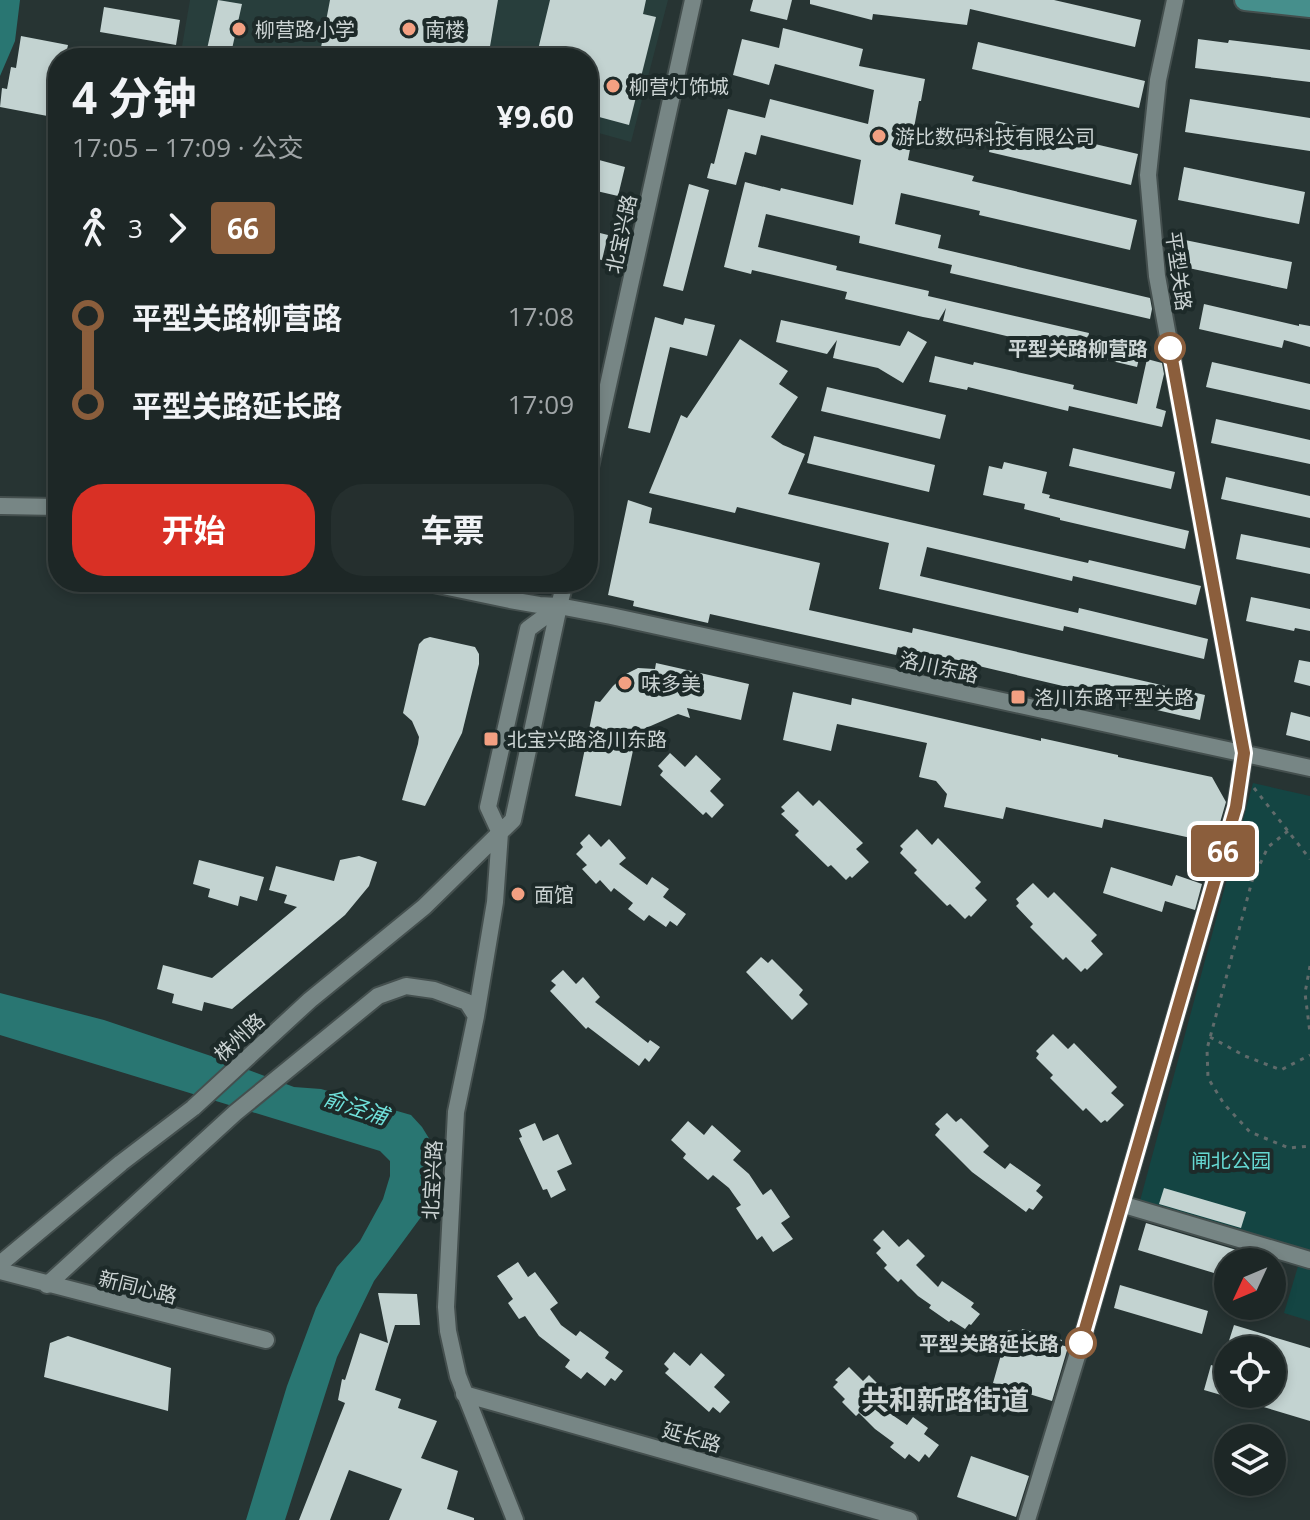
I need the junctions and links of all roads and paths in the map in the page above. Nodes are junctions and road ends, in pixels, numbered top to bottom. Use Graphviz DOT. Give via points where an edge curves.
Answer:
graph roads {
  1 [pos="693,0"];
  2 [pos="1175,0"];
  3 [pos="1245,0"];
  4 [pos="1310,7"];
  5 [pos="598,431"];
  6 [pos="1,506"];
  7 [pos="48,507"];
  8 [pos="472,592"];
  9 [pos="562,592"];
  10 [pos="559,606"];
  11 [pos="1244,753"];
  12 [pos="1310,768"];
  13 [pos="1241,773"];
  14 [pos="1288,831"];
  15 [pos="500,833"];
  16 [pos="1310,859"];
  17 [pos="1310,966"];
  18 [pos="476,1016"];
  19 [pos="1310,1033"];
  20 [pos="1210,1037"];
  21 [pos="1310,1055"];
  22 [pos="1310,1146"];
  23 [pos="1121,1204"];
  24 [pos="1310,1260"];
  25 [pos="0,1264"];
  26 [pos="0,1271"];
  27 [pos="47,1285"];
  28 [pos="266,1340"];
  29 [pos="464,1394"];
  30 [pos="515,1520"];
  31 [pos="909,1520"];
  32 [pos="1027,1520"];
  1 -- 5 [label="street, 北宝兴路"];
  2 -- 11 [label="street, 平型关路" via="1158,80 1149,189 1157,276"];
  3 -- 4 [label="main road"];
  6 -- 7 [label="street"];
  8 -- 10 [label="street, 洛川东路"];
  9 -- 10 [label="street, 北宝兴路"];
  10 -- 11 [label="street, 洛川东路"];
  10 -- 15 [label="street, 北宝兴路" via="513,820"];
  10 -- 15 [label="street, 北宝兴路" via="528,629 488,807"];
  11 -- 12 [label="street, 洛川东路"];
  11 -- 13 [label="street, 平型关路"];
  13 -- 14 [label="path"];
  13 -- 23 [label="street, 平型关路" via="1236,807"];
  14 -- 16 [label="path"];
  14 -- 20 [label="path" via="1268,847 1252,881"];
  15 -- 18 [label="street, 北宝兴路" via="495,902"];
  15 -- 25 [label="street, 株州路" via="424,907 310,1000 193,1108"];
  17 -- 19 [label="path" via="1305,993"];
  18 -- 27 [label="street" via="467,1002 434,990 406,986 378,996 235,1113"];
  18 -- 29 [label="street, 北宝兴路" via="456,1112 446,1285 448,1331"];
  20 -- 21 [label="path" via="1281,1070"];
  20 -- 22 [label="path" via="1208,1078 1233,1114 1250,1132 1289,1148"];
  23 -- 24 [label="street"];
  23 -- 32 [label="street, 平型关路"];
  26 -- 27 [label="street, 新同心路"];
  27 -- 28 [label="street, 新同心路"];
  29 -- 30 [label="street, 北宝兴路"];
  29 -- 31 [label="street, 延长路"];
}
